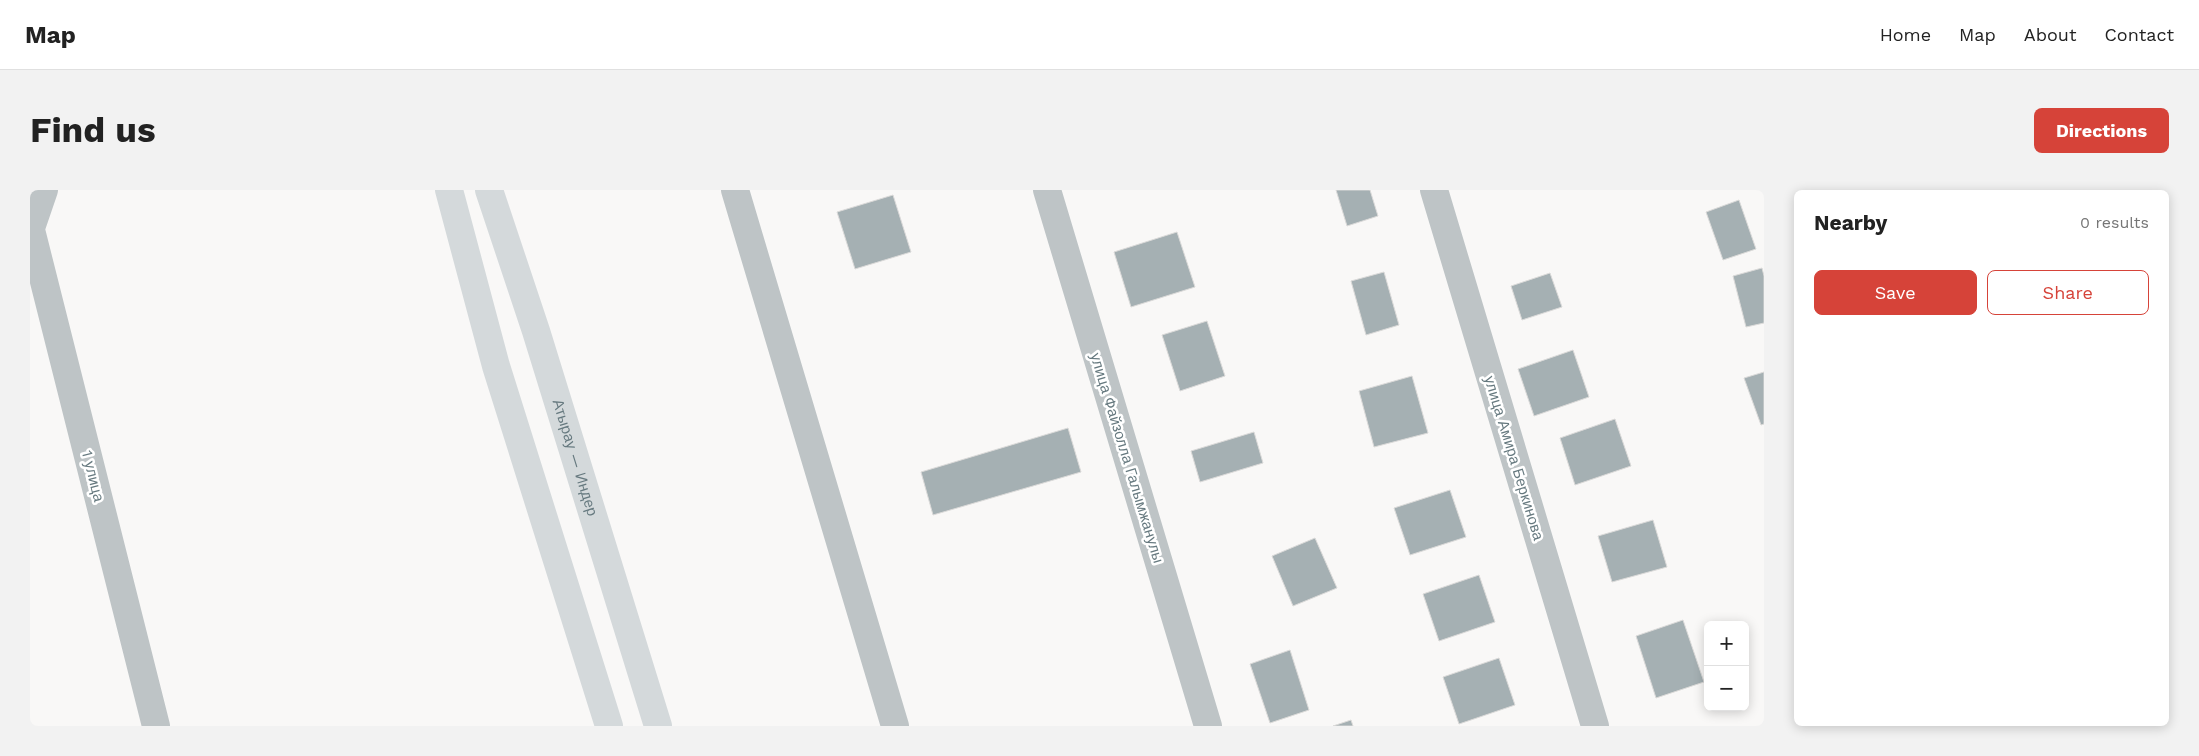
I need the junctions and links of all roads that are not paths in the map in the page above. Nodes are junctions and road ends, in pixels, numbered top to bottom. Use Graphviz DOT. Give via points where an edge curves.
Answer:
graph roads {
  1 [pos="44,190"];
  2 [pos="450,190"];
  3 [pos="489,190"];
  4 [pos="735,190"];
  5 [pos="1047,190"];
  6 [pos="1434,190"];
  7 [pos="31,227"];
  8 [pos="156,726"];
  9 [pos="609,726"];
  10 [pos="658,726"];
  11 [pos="895,726"];
  12 [pos="1208,726"];
  13 [pos="1595,726"];
  1 -- 7 [label="street"];
  2 -- 9 [label="main road" via="496,366"];
  3 -- 10 [label="main road, Атырау — Индер"];
  4 -- 11 [label="street"];
  5 -- 12 [label="street, улица Файзолла Галымжанулы"];
  6 -- 13 [label="street, улица Амира Беркинова"];
  7 -- 8 [label="street, 1 улица"];
}
